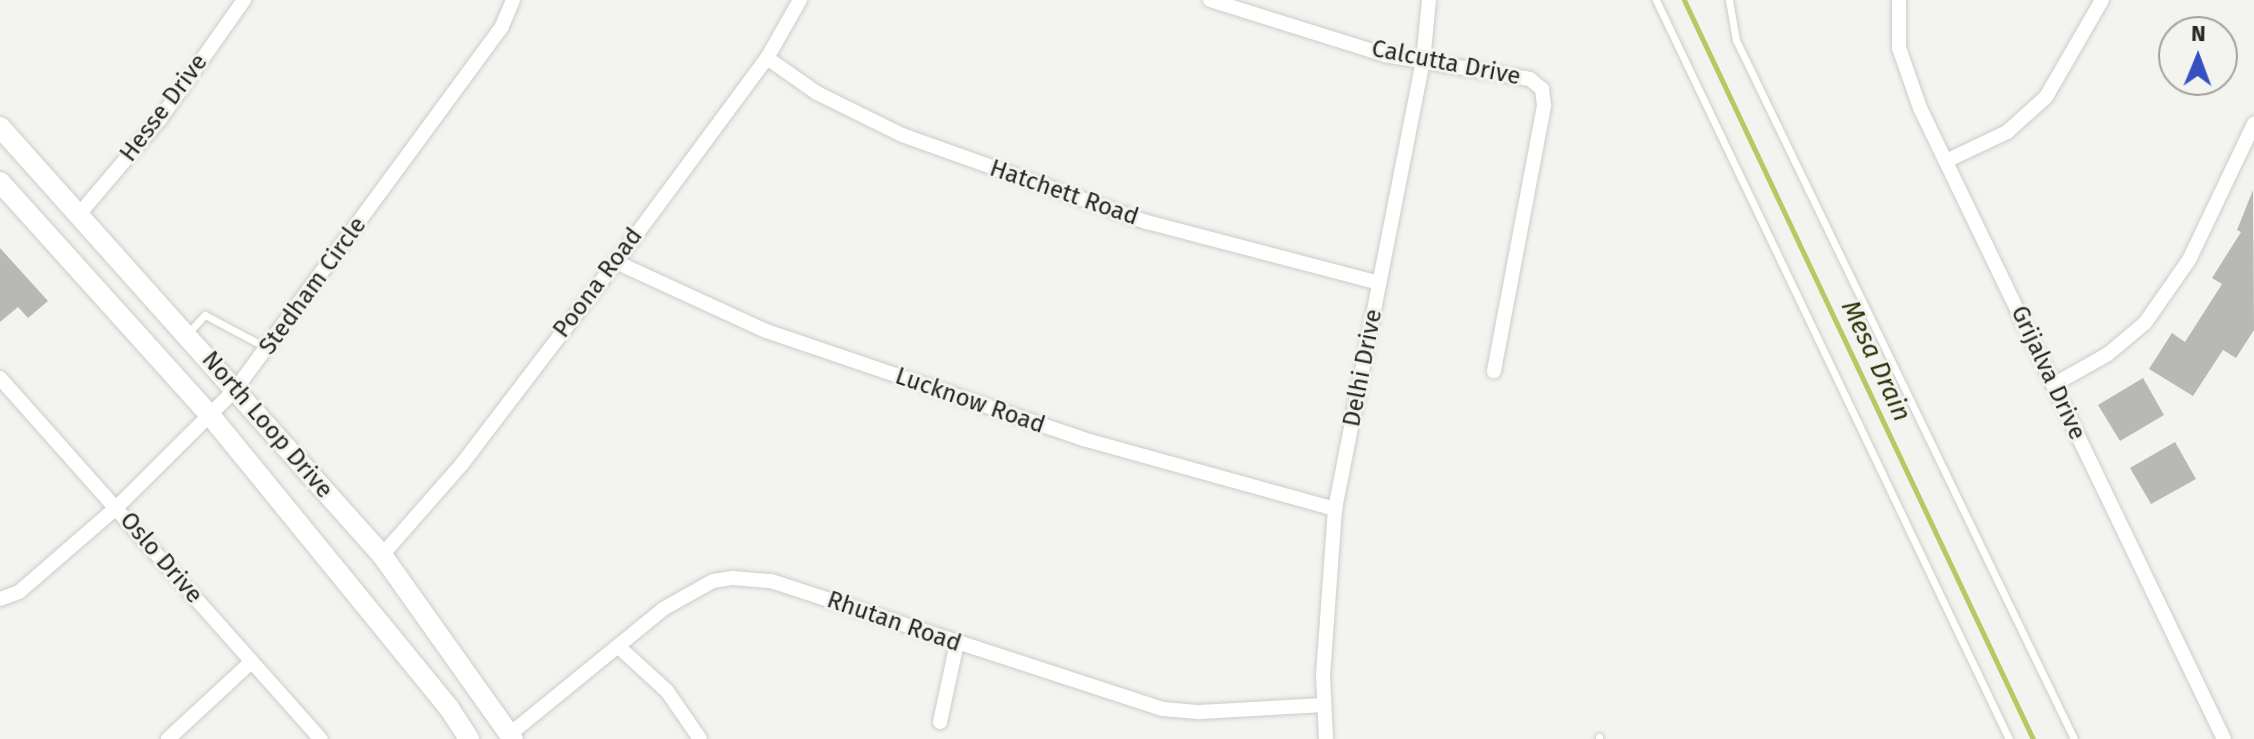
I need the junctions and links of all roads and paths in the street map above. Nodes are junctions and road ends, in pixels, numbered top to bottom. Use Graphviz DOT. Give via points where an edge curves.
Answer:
graph roads {
  1 [pos="244,0"];
  2 [pos="513,0"];
  3 [pos="800,0"];
  4 [pos="1210,0"];
  5 [pos="1429,0"];
  6 [pos="1656,0"];
  7 [pos="1729,0"];
  8 [pos="1899,0"];
  9 [pos="2102,0"];
  10 [pos="767,58"];
  11 [pos="1423,62"];
  12 [pos="2254,124"];
  13 [pos="0,127"];
  14 [pos="1946,161"];
  15 [pos="0,182"];
  16 [pos="81,212"];
  17 [pos="616,262"];
  18 [pos="1379,283"];
  19 [pos="187,334"];
  20 [pos="267,348"];
  21 [pos="1494,371"];
  22 [pos="0,378"];
  23 [pos="2053,385"];
  24 [pos="235,390"];
  25 [pos="210,415"];
  26 [pos="117,507"];
  27 [pos="1335,509"];
  28 [pos="382,555"];
  29 [pos="0,599"];
  30 [pos="957,643"];
  31 [pos="620,648"];
  32 [pos="250,663"];
  33 [pos="1323,705"];
  34 [pos="940,722"];
  35 [pos="511,737"];
  36 [pos="168,739"];
  37 [pos="321,739"];
  38 [pos="469,739"];
  39 [pos="700,739"];
  40 [pos="1326,739"];
  41 [pos="2009,739"];
  42 [pos="2074,739"];
  43 [pos="2224,739"];
  1 -- 16 [label="street, Hesse Drive" via="160,119"];
  2 -- 20 [label="street, Stedham Circle" via="502,26"];
  3 -- 10 [label="street, Poona Road"];
  4 -- 11 [label="street, Calcutta Drive"];
  5 -- 11 [label="street, Delhi Drive"];
  6 -- 41 [label="lane"];
  7 -- 42 [label="lane" via="1736,40"];
  8 -- 14 [label="street, Grijalva Drive" via="1899,48"];
  9 -- 14 [label="street" via="2046,97 2007,132"];
  10 -- 17 [label="street, Poona Road"];
  10 -- 18 [label="street, Hatchett Road" via="844,109 902,135 1147,222"];
  11 -- 18 [label="street, Delhi Drive"];
  11 -- 21 [label="street, Calcutta Drive" via="1530,79 1545,97"];
  12 -- 23 [label="street" via="2189,260 2145,323 2108,354"];
  13 -- 16 [label="main road, North Loop Drive"];
  14 -- 23 [label="street, Grijalva Drive"];
  15 -- 25 [label="main road, North Loop Drive"];
  16 -- 19 [label="main road, North Loop Drive"];
  17 -- 27 [label="street, Lucknow Road" via="766,331 1023,419"];
  17 -- 28 [label="street, Poona Road" via="462,464"];
  18 -- 27 [label="street, Delhi Drive"];
  19 -- 20 [label="lane" via="205,315"];
  19 -- 24 [label="main road, North Loop Drive"];
  20 -- 24 [label="street, Stedham Circle"];
  22 -- 26 [label="street, Oslo Drive"];
  23 -- 43 [label="street, Grijalva Drive"];
  24 -- 25 [label="street, Stedham Circle"];
  24 -- 28 [label="main road, North Loop Drive"];
  25 -- 26 [label="street, Stedham Circle"];
  25 -- 38 [label="main road, North Loop Drive"];
  26 -- 29 [label="street, Stedham Circle" via="19,592"];
  26 -- 32 [label="street, Oslo Drive"];
  27 -- 33 [label="street, Delhi Drive"];
  28 -- 35 [label="main road, North Loop Drive"];
  30 -- 31 [label="street, Rhutan Road" via="771,581 733,578 694,589"];
  30 -- 33 [label="street, Rhutan Road" via="1163,709"];
  30 -- 34 [label="street"];
  31 -- 35 [label="street, Rhutan Road"];
  31 -- 39 [label="street" via="667,691"];
  32 -- 36 [label="street"];
  32 -- 37 [label="street, Oslo Drive"];
  33 -- 40 [label="street, Delhi Drive"];
}
